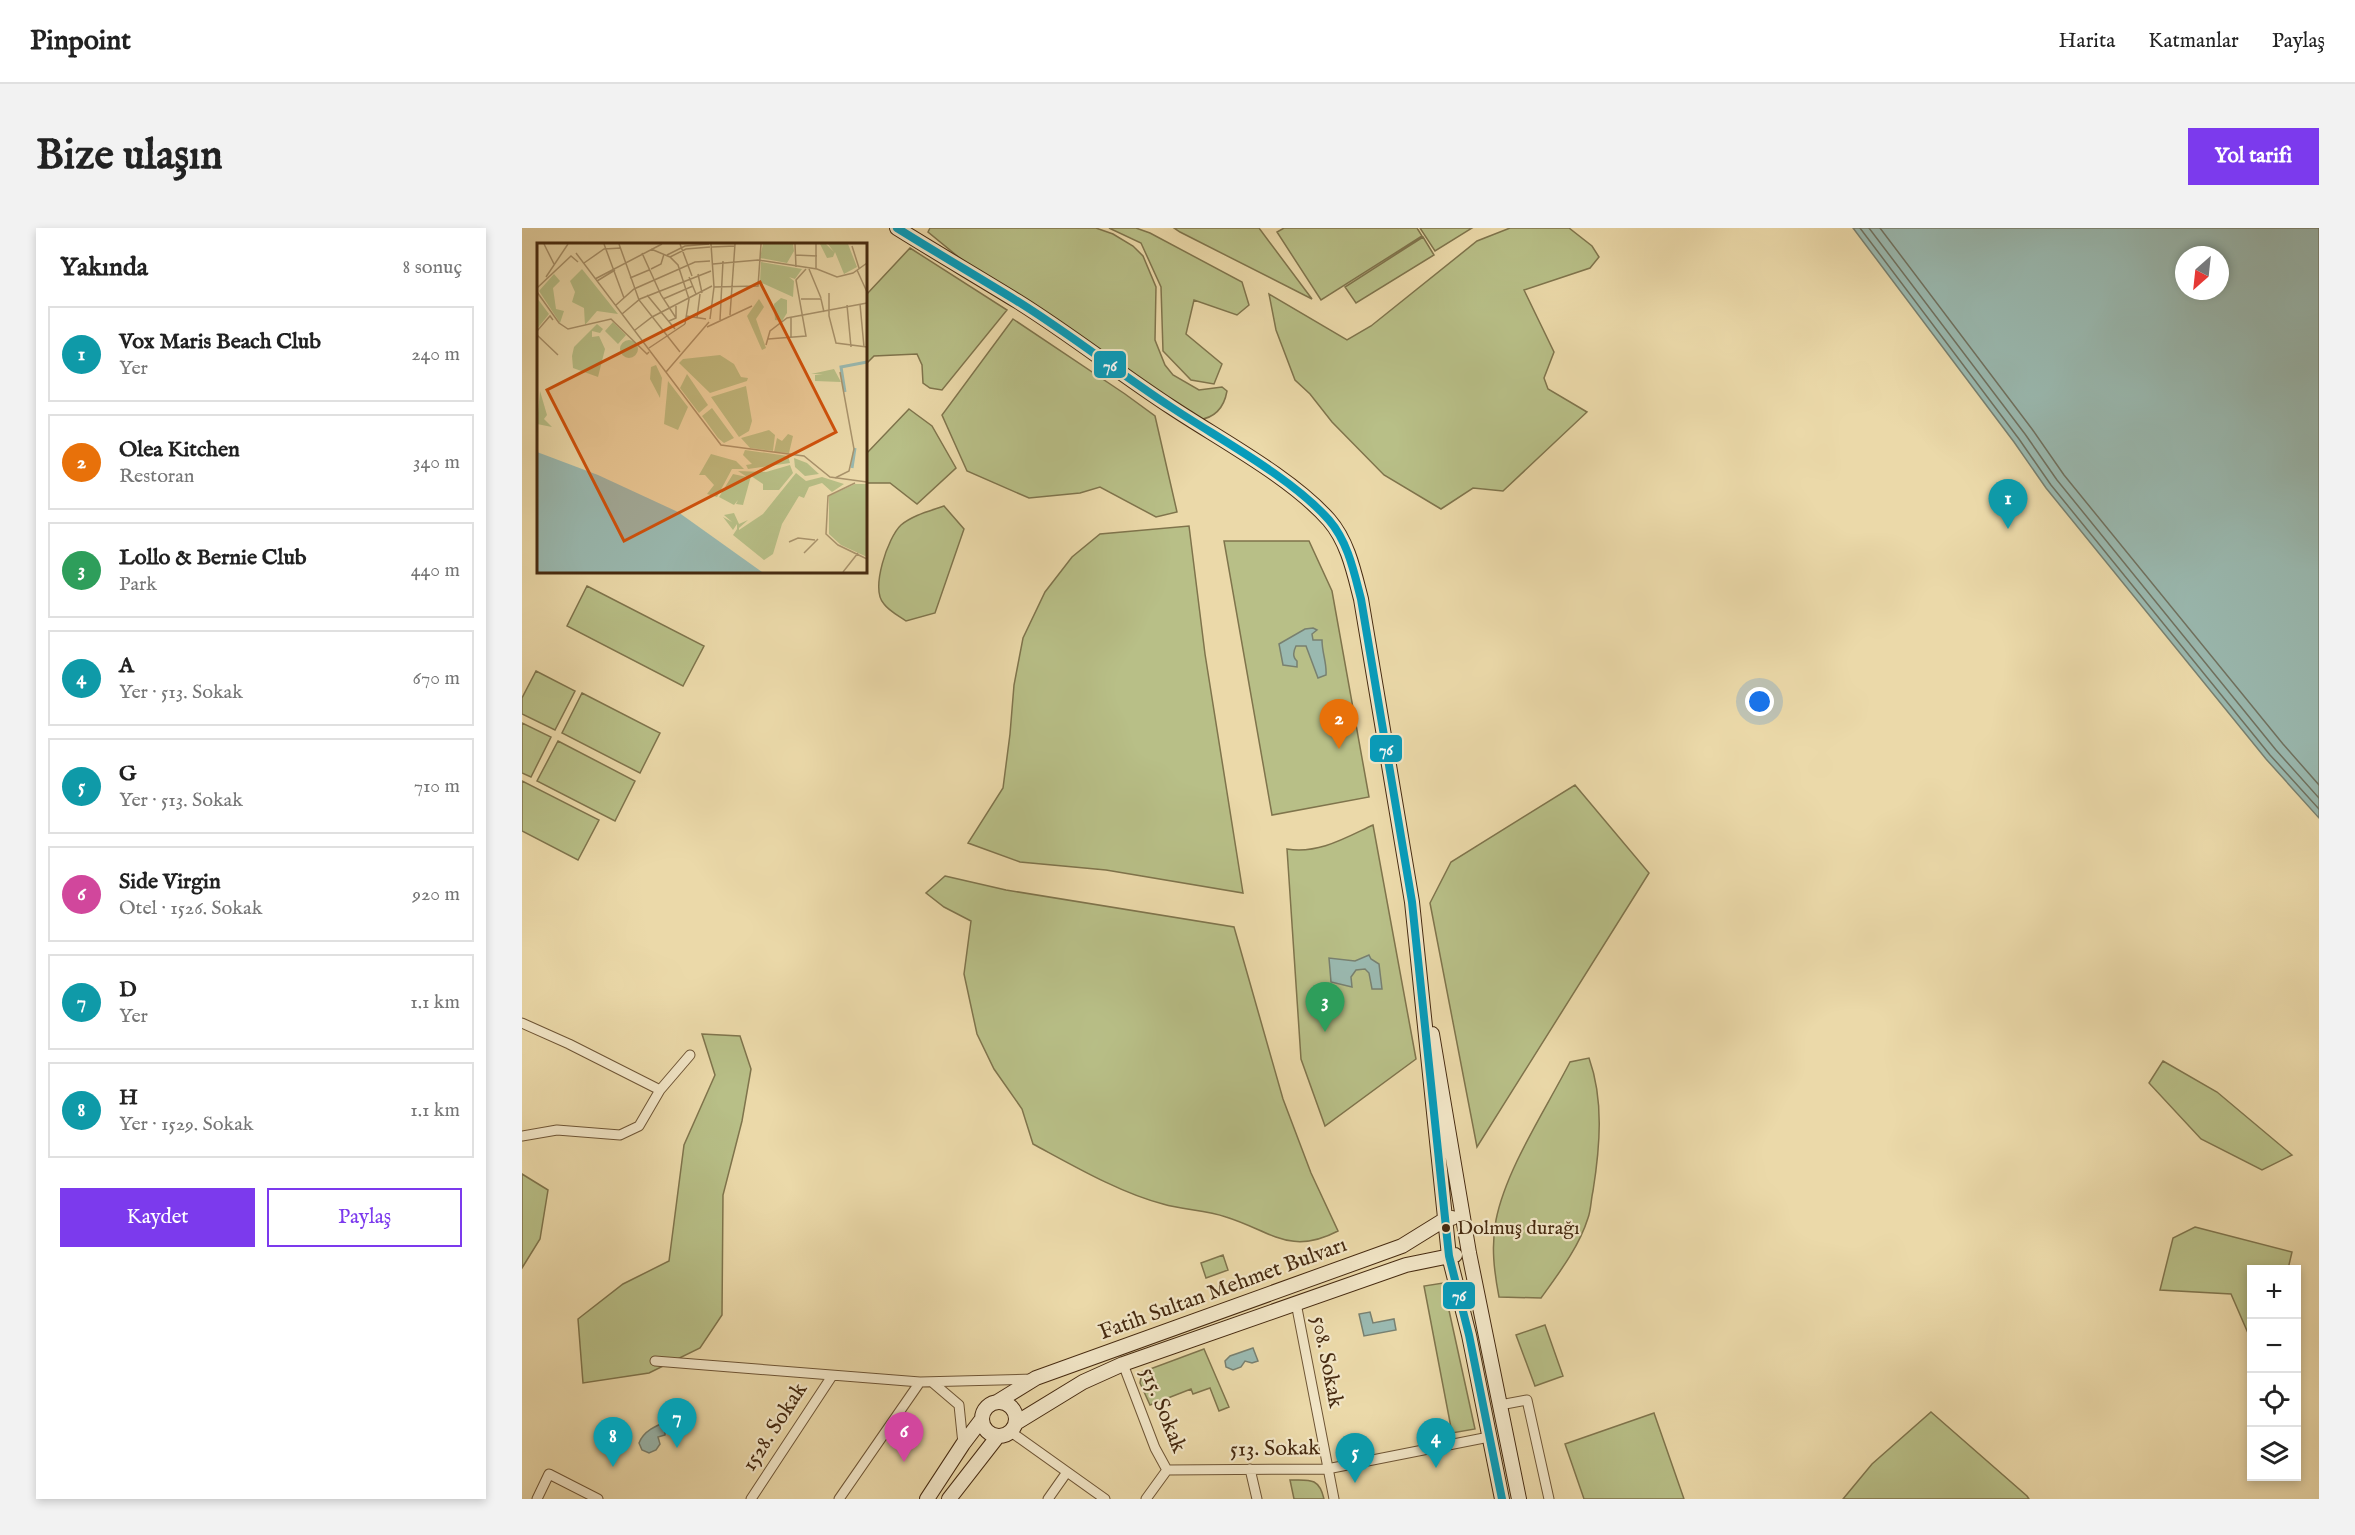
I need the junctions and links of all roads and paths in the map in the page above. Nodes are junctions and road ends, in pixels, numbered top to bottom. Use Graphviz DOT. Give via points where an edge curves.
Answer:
graph roads {
  1 [pos="897,228"];
  2 [pos="1422,985"];
  3 [pos="522,1023"];
  4 [pos="690,1055"];
  5 [pos="660,1090"];
  6 [pos="522,1136"];
  7 [pos="1462,1216"];
  8 [pos="1443,1220"];
  9 [pos="1469,1253"];
  10 [pos="1449,1256"];
  11 [pos="1296,1303"];
  12 [pos="656,1361"];
  13 [pos="1123,1364"];
  14 [pos="832,1376"];
  15 [pos="1036,1378"];
  16 [pos="920,1382"];
  17 [pos="932,1382"];
  18 [pos="997,1402"];
  19 [pos="1500,1405"];
  20 [pos="982,1419"];
  21 [pos="1008,1430"];
  22 [pos="1489,1437"];
  23 [pos="963,1444"];
  24 [pos="1250,1469"];
  25 [pos="1327,1469"];
  26 [pos="1167,1470"];
  27 [pos="1067,1473"];
  28 [pos="537,1499"];
  29 [pos="598,1499"];
  30 [pos="751,1499"];
  31 [pos="839,1499"];
  32 [pos="927,1499"];
  33 [pos="949,1499"];
  34 [pos="1048,1499"];
  35 [pos="1105,1499"];
  36 [pos="1146,1499"];
  37 [pos="1257,1499"];
  38 [pos="1334,1499"];
  39 [pos="1502,1499"];
  40 [pos="1519,1499"];
  41 [pos="1549,1499"];
  1 -- 2 [label="main road" via="1018,302 1282,480 1330,521 1353,567 1361,599 1411,896"];
  2 -- 7 [label="main road" via="1454,1151"];
  2 -- 8 [label="main road"];
  3 -- 5 [label="street"];
  4 -- 5 [label="street"];
  5 -- 6 [label="street" via="639,1126 620,1135 557,1130"];
  7 -- 8 [label="main road, Fatih Sultan Mehmet Bulvarı"];
  7 -- 9 [label="main road"];
  8 -- 10 [label="main road"];
  8 -- 15 [label="main road, Fatih Sultan Mehmet Bulvarı" via="1402,1246"];
  9 -- 10 [label="main road, Fatih Sultan Mehmet Bulvarı"];
  9 -- 19 [label="main road"];
  10 -- 11 [label="main road, Fatih Sultan Mehmet Bulvarı" via="1406,1265"];
  10 -- 22 [label="main road"];
  11 -- 13 [label="main road, Fatih Sultan Mehmet Bulvarı"];
  11 -- 25 [label="street, 508. Sokak"];
  12 -- 14 [label="street"];
  13 -- 21 [label="main road, Fatih Sultan Mehmet Bulvarı" via="1083,1382"];
  13 -- 26 [label="street, 515. Sokak"];
  14 -- 16 [label="street"];
  14 -- 30 [label="street, 1528. Sokak"];
  15 -- 17 [label="street"];
  15 -- 18 [label="main road, Fatih Sultan Mehmet Bulvarı"];
  16 -- 17 [label="street"];
  16 -- 31 [label="street"];
  17 -- 23 [label="street" via="959,1405"];
  18 -- 20 [label="main road, Fatih Sultan Mehmet Bulvarı" via="986,1408"];
  18 -- 21 [label="main road" via="1015,1412"];
  19 -- 40 [label="main road"];
  19 -- 41 [label="street" via="1527,1400"];
  20 -- 21 [label="main road" via="988,1433"];
  20 -- 23 [label="main road, Fatih Sultan Mehmet Bulvarı"];
  21 -- 27 [label="street"];
  21 -- 33 [label="main road, Fatih Sultan Mehmet Bulvarı"];
  22 -- 25 [label="street, 513. Sokak"];
  22 -- 39 [label="main road"];
  23 -- 32 [label="main road, Fatih Sultan Mehmet Bulvarı"];
  24 -- 25 [label="street, 513. Sokak"];
  24 -- 26 [label="street, 513. Sokak"];
  24 -- 37 [label="street"];
  25 -- 38 [label="street, 508. Sokak"];
  26 -- 36 [label="street"];
  27 -- 34 [label="street"];
  27 -- 35 [label="street"];
  28 -- 29 [label="street" via="549,1474"];
}
